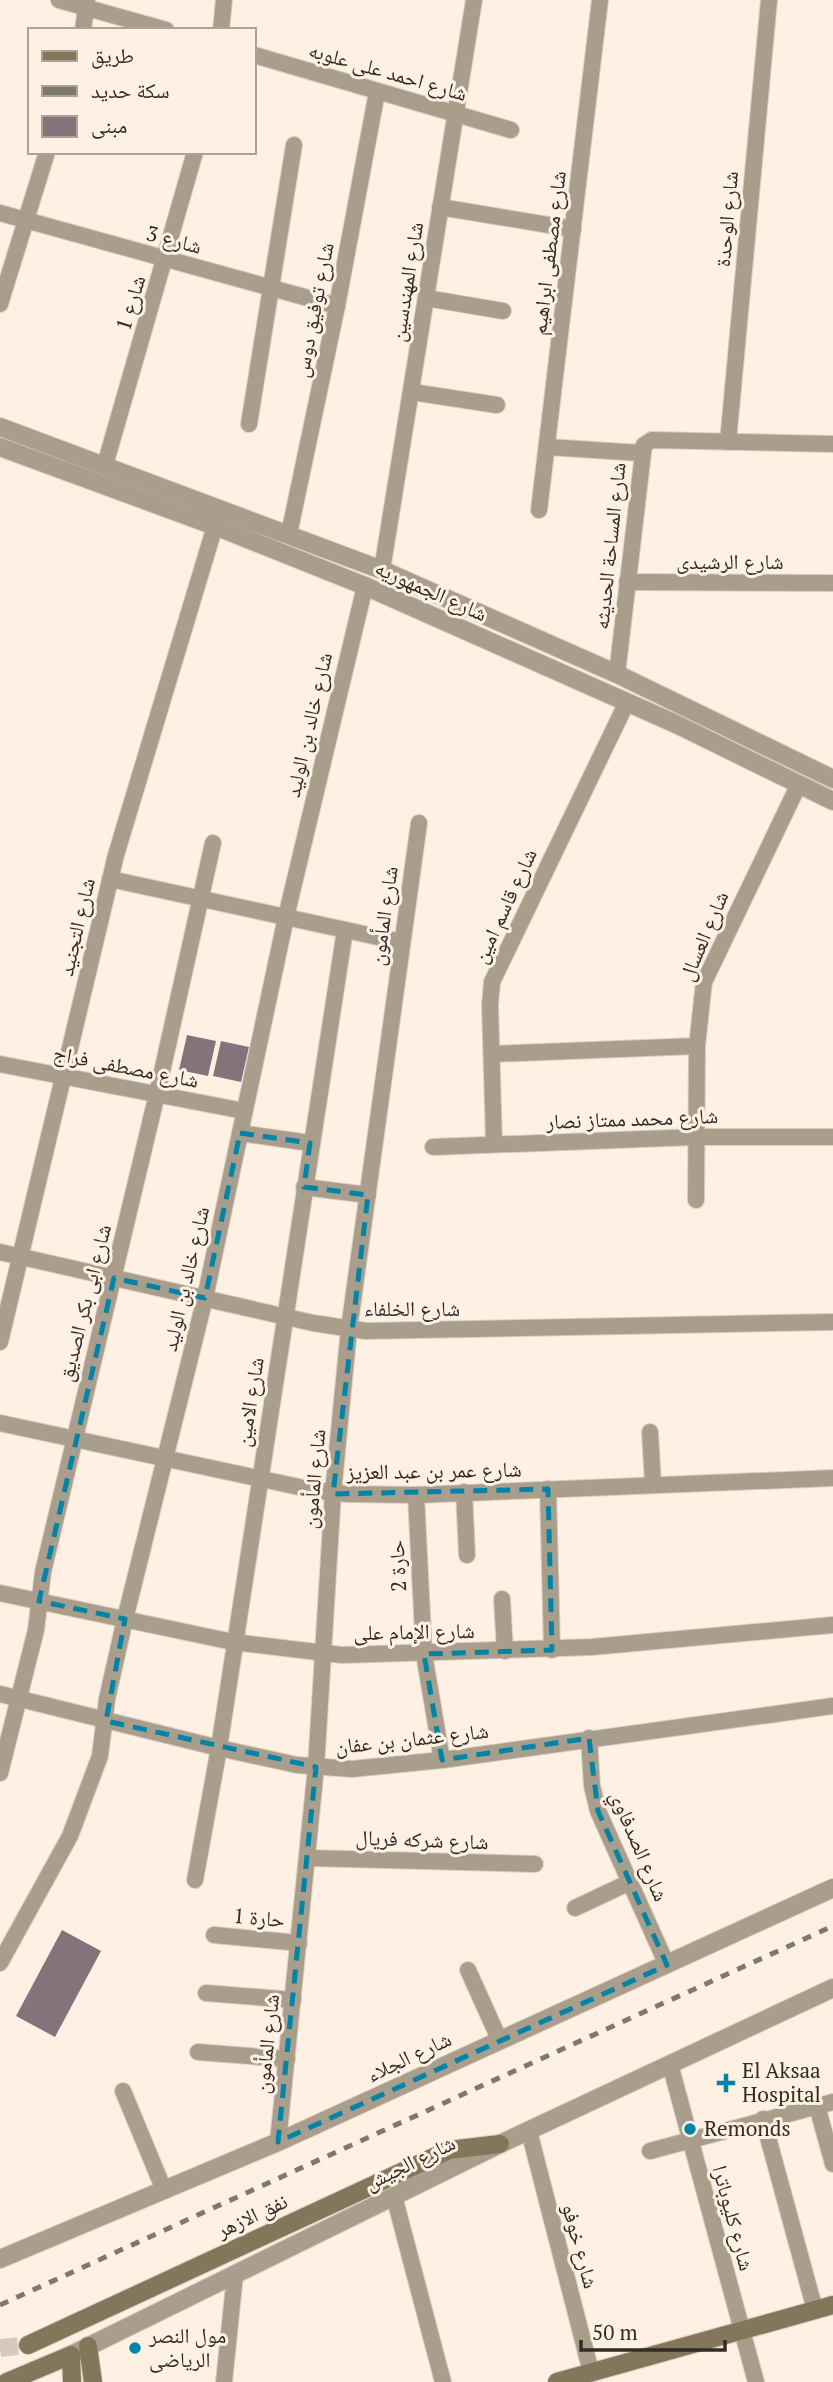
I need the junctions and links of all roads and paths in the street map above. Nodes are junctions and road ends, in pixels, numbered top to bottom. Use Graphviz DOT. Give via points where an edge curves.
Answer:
graph roads {
  1 [pos="59,0"];
  2 [pos="224,0"];
  3 [pos="474,0"];
  4 [pos="600,0"];
  5 [pos="769,0"];
  6 [pos="86,4"];
  7 [pos="83,28"];
  8 [pos="160,28"];
  9 [pos="220,28"];
  10 [pos="256,56"];
  11 [pos="377,92"];
  12 [pos="454,114"];
  13 [pos="511,130"];
  14 [pos="293,145"];
  15 [pos="46,154"];
  16 [pos="194,154"];
  17 [pos="440,207"];
  18 [pos="0,213"];
  19 [pos="26,220"];
  20 [pos="573,229"];
  21 [pos="166,259"];
  22 [pos="271,288"];
  23 [pos="426,298"];
  24 [pos="0,304"];
  25 [pos="337,306"];
  26 [pos="503,311"];
  27 [pos="412,392"];
  28 [pos="497,405"];
  29 [pos="249,424"];
  30 [pos="0,427"];
  31 [pos="728,442"];
  32 [pos="833,444"];
  33 [pos="0,447"];
  34 [pos="547,447"];
  35 [pos="641,453"];
  36 [pos="104,465"];
  37 [pos="539,510"];
  38 [pos="215,526"];
  39 [pos="289,534"];
  40 [pos="382,570"];
  41 [pos="627,582"];
  42 [pos="833,583"];
  43 [pos="365,586"];
  44 [pos="617,674"];
  45 [pos="627,702"];
  46 [pos="833,779"];
  47 [pos="799,784"];
  48 [pos="833,801"];
  49 [pos="419,823"];
  50 [pos="213,843"];
  51 [pos="110,878"];
  52 [pos="201,898"];
  53 [pos="286,916"];
  54 [pos="345,930"];
  55 [pos="401,942"];
  56 [pos="697,1046"];
  57 [pos="492,1054"];
  58 [pos="0,1064"];
  59 [pos="65,1076"];
  60 [pos="157,1094"];
  61 [pos="244,1111"];
  62 [pos="240,1133"];
  63 [pos="695,1136"];
  64 [pos="833,1137"];
  65 [pos="310,1143"];
  66 [pos="494,1144"];
  67 [pos="433,1146"];
  68 [pos="304,1187"];
  69 [pos="368,1195"];
  70 [pos="696,1200"];
  71 [pos="0,1252"];
  72 [pos="20,1256"];
  73 [pos="114,1278"];
  74 [pos="205,1298"];
  75 [pos="284,1316"];
  76 [pos="833,1322"];
  77 [pos="349,1329"];
  78 [pos="0,1342"];
  79 [pos="0,1423"];
  80 [pos="650,1432"];
  81 [pos="74,1439"];
  82 [pos="166,1459"];
  83 [pos="833,1478"];
  84 [pos="259,1479"];
  85 [pos="653,1485"];
  86 [pos="548,1489"];
  87 [pos="464,1492"];
  88 [pos="333,1493"];
  89 [pos="416,1495"];
  90 [pos="467,1555"];
  91 [pos="0,1593"];
  92 [pos="502,1599"];
  93 [pos="39,1601"];
  94 [pos="125,1619"];
  95 [pos="833,1625"];
  96 [pos="233,1642"];
  97 [pos="552,1650"];
  98 [pos="505,1651"];
  99 [pos="322,1654"];
  100 [pos="424,1654"];
  101 [pos="0,1694"];
  102 [pos="19,1699"];
  103 [pos="833,1706"];
  104 [pos="106,1721"];
  105 [pos="589,1738"];
  106 [pos="219,1748"];
  107 [pos="442,1760"];
  108 [pos="316,1767"];
  109 [pos="0,1773"];
  110 [pos="308,1858"];
  111 [pos="535,1864"];
  112 [pos="195,1880"];
  113 [pos="630,1882"];
  114 [pos="833,1888"];
  115 [pos="575,1908"];
  116 [pos="215,1935"];
  117 [pos="299,1942"];
  118 [pos="0,1963"];
  119 [pos="667,1965"];
  120 [pos="468,1970"];
  121 [pos="833,1987"];
  122 [pos="206,1993"];
  123 [pos="293,2000"];
  124 [pos="500,2041"];
  125 [pos="198,2052"];
  126 [pos="287,2059"];
  127 [pos="670,2064"];
  128 [pos="123,2091"];
  129 [pos="825,2104"];
  130 [pos="763,2119"];
  131 [pos="529,2131"];
  132 [pos="690,2138"];
  133 [pos="278,2142"];
  134 [pos="500,2144"];
  135 [pos="650,2151"];
  136 [pos="833,2164"];
  137 [pos="164,2190"];
  138 [pos="394,2196"];
  139 [pos="0,2259"];
  140 [pos="235,2275"];
  141 [pos="833,2305"];
  142 [pos="815,2310"];
  143 [pos="742,2330"];
  144 [pos="27,2345"];
  145 [pos="88,2346"];
  146 [pos="71,2355"];
  147 [pos="589,2376"];
  148 [pos="7,2382"];
  149 [pos="72,2382"];
  150 [pos="93,2382"];
  151 [pos="223,2382"];
  152 [pos="443,2382"];
  153 [pos="557,2382"];
  154 [pos="756,2382"];
  1 -- 6 [label="street"];
  2 -- 9 [label="street"];
  3 -- 12 [label="street, شارع المهندسين"];
  4 -- 20 [label="street, شارع مصطفى ابراهيم"];
  5 -- 31 [label="street, شارع الوحدة"];
  6 -- 7 [label="street"];
  6 -- 8 [label="street"];
  10 -- 11 [label="street, شارع احمد على علوبه"];
  11 -- 12 [label="street, شارع احمد على علوبه"];
  11 -- 25 [label="street, شارع توفيق دوس"];
  12 -- 13 [label="street, شارع احمد على علوبه"];
  12 -- 17 [label="street, شارع المهندسين"];
  14 -- 22 [label="street"];
  15 -- 19 [label="street"];
  16 -- 21 [label="street, شارع 1"];
  17 -- 20 [label="street"];
  17 -- 23 [label="street, شارع المهندسين"];
  18 -- 19 [label="street, شارع 3"];
  19 -- 21 [label="street, شارع 3"];
  19 -- 24 [label="street"];
  20 -- 34 [label="street, شارع مصطفى ابراهيم"];
  21 -- 22 [label="street, شارع 3"];
  21 -- 36 [label="street, شارع 1"];
  22 -- 25 [label="street, شارع 3"];
  22 -- 29 [label="street"];
  23 -- 26 [label="street"];
  23 -- 27 [label="street, شارع المهندسين"];
  25 -- 39 [label="street, شارع توفيق دوس"];
  27 -- 28 [label="street"];
  27 -- 40 [label="street, شارع المهندسين"];
  30 -- 36 [label="street, شارع الجمهوريه"];
  31 -- 32 [label="street, شارع المساحة الحديثه"];
  31 -- 35 [label="street, شارع المساحة الحديثه" via="652,440"];
  33 -- 38 [label="street, شارع الجمهوريه"];
  34 -- 35 [label="street"];
  34 -- 37 [label="street, شارع مصطفى ابراهيم"];
  35 -- 41 [label="street, شارع المساحة الحديثه"];
  36 -- 39 [label="street, شارع الجمهوريه"];
  38 -- 43 [label="street, شارع الجمهوريه"];
  38 -- 51 [label="street, شارع التجنيد"];
  39 -- 40 [label="street, شارع الجمهوريه"];
  40 -- 44 [label="street, شارع الجمهوريه"];
  41 -- 42 [label="street, شارع الرشيدى"];
  41 -- 44 [label="street, شارع المساحة الحديثه"];
  43 -- 45 [label="street, شارع الجمهوريه"];
  43 -- 53 [label="street, شارع خالد بن الوليد"];
  44 -- 46 [label="street, شارع الجمهوريه"];
  45 -- 47 [label="street, شارع الجمهوريه"];
  45 -- 57 [label="street, شارع قاسم امين" via="496,971 490,994"];
  47 -- 48 [label="street, شارع الجمهوريه"];
  47 -- 56 [label="street, شارع العسال" via="709,968 701,996"];
  49 -- 55 [label="street, شارع المأمون"];
  50 -- 52 [label="street, شارع ابى بكر الصديق"];
  51 -- 52 [label="street"];
  51 -- 59 [label="street, شارع التجنيد"];
  52 -- 53 [label="street"];
  52 -- 60 [label="street, شارع ابى بكر الصديق"];
  53 -- 54 [label="street"];
  53 -- 61 [label="street, شارع خالد بن الوليد"];
  54 -- 55 [label="street"];
  54 -- 65 [label="street, شارع الامين"];
  55 -- 69 [label="street, شارع المأمون"];
  56 -- 57 [label="street"];
  56 -- 63 [label="street, شارع العسال"];
  57 -- 66 [label="street, شارع قاسم امين"];
  58 -- 59 [label="street, شارع مصطفى فراج"];
  59 -- 60 [label="street, شارع مصطفى فراج"];
  59 -- 72 [label="street, شارع التجنيد"];
  60 -- 61 [label="street, شارع مصطفى فراج"];
  60 -- 73 [label="street, شارع ابى بكر الصديق"];
  61 -- 62 [label="street, شارع خالد بن الوليد"];
  62 -- 65 [label="street"];
  62 -- 74 [label="street, شارع خالد بن الوليد"];
  63 -- 64 [label="street, شارع محمد ممتاز نصار"];
  63 -- 66 [label="street, شارع محمد ممتاز نصار"];
  63 -- 70 [label="street, شارع العسال"];
  65 -- 68 [label="street, شارع الامين"];
  66 -- 67 [label="street, شارع محمد ممتاز نصار"];
  68 -- 69 [label="street"];
  68 -- 75 [label="street, شارع الامين"];
  69 -- 77 [label="street, شارع المأمون"];
  71 -- 72 [label="street, شارع الخلفاء"];
  72 -- 73 [label="street, شارع الخلفاء"];
  72 -- 78 [label="street, شارع التجنيد"];
  73 -- 74 [label="street, شارع الخلفاء"];
  73 -- 81 [label="street, شارع ابى بكر الصديق"];
  74 -- 75 [label="street, شارع الخلفاء"];
  74 -- 82 [label="street, شارع خالد بن الوليد"];
  75 -- 77 [label="street, شارع الخلفاء"];
  75 -- 84 [label="street, شارع الامين"];
  76 -- 77 [label="street, شارع الخلفاء" via="384,1332"];
  77 -- 88 [label="street, شارع المأمون"];
  79 -- 81 [label="street, شارع عمر بن عبد العزيز"];
  80 -- 85 [label="street"];
  81 -- 82 [label="street, شارع عمر بن عبد العزيز"];
  81 -- 93 [label="street, شارع ابى بكر الصديق"];
  82 -- 84 [label="street, شارع عمر بن عبد العزيز"];
  82 -- 94 [label="street, شارع خالد بن الوليد"];
  83 -- 85 [label="street, شارع عمر بن عبد العزيز"];
  84 -- 88 [label="street, شارع عمر بن عبد العزيز"];
  84 -- 96 [label="street, شارع الامين"];
  85 -- 86 [label="street, شارع عمر بن عبد العزيز"];
  86 -- 87 [label="street, شارع عمر بن عبد العزيز"];
  86 -- 97 [label="street"];
  87 -- 89 [label="street, شارع عمر بن عبد العزيز"];
  87 -- 90 [label="street"];
  88 -- 89 [label="street, شارع عمر بن عبد العزيز"];
  88 -- 99 [label="street, شارع المأمون"];
  89 -- 100 [label="street, حارة 2"];
  91 -- 93 [label="street, شارع الإمام على"];
  92 -- 98 [label="street"];
  93 -- 94 [label="street, شارع الإمام على"];
  93 -- 102 [label="street, شارع ابى بكر الصديق"];
  94 -- 96 [label="street, شارع الإمام على"];
  94 -- 104 [label="street, شارع خالد بن الوليد"];
  95 -- 97 [label="street, شارع الإمام على"];
  96 -- 99 [label="street, شارع الإمام على"];
  96 -- 106 [label="street, شارع الامين"];
  97 -- 98 [label="street, شارع الإمام على"];
  98 -- 100 [label="street, شارع الإمام على"];
  99 -- 100 [label="street, شارع الإمام على"];
  99 -- 108 [label="street, شارع المأمون"];
  100 -- 107 [label="street, حارة 2"];
  101 -- 102 [label="street, شارع عثمان بن عفان"];
  102 -- 104 [label="street, شارع عثمان بن عفان"];
  102 -- 109 [label="street, شارع ابى بكر الصديق"];
  103 -- 105 [label="street, شارع عثمان بن عفان"];
  104 -- 106 [label="street, شارع عثمان بن عفان"];
  104 -- 118 [label="street, شارع خالد بن الوليد" via="81,1813"];
  105 -- 107 [label="street, شارع عثمان بن عفان"];
  105 -- 113 [label="street, شارع الصدفاوي" via="594,1798"];
  106 -- 108 [label="street, شارع عثمان بن عفان"];
  106 -- 112 [label="street, شارع الامين"];
  107 -- 108 [label="street, شارع عثمان بن عفان" via="352,1769"];
  108 -- 110 [label="street, شارع المأمون"];
  110 -- 111 [label="street, شارع شركه فريال"];
  110 -- 117 [label="street, شارع المأمون"];
  113 -- 115 [label="street"];
  113 -- 119 [label="street, شارع الصدفاوي"];
  114 -- 119 [label="street, شارع الجلاء"];
  116 -- 117 [label="street, حارة 1"];
  117 -- 123 [label="street, شارع المأمون"];
  119 -- 124 [label="street, شارع الجلاء"];
  120 -- 124 [label="street"];
  121 -- 127 [label="street, شارع الجيش"];
  122 -- 123 [label="street"];
  123 -- 126 [label="street, شارع المأمون"];
  124 -- 133 [label="street, شارع الجلاء"];
  125 -- 126 [label="street"];
  126 -- 133 [label="street, شارع المأمون"];
  127 -- 131 [label="street, شارع الجيش"];
  127 -- 132 [label="street, شارع كليوباترا"];
  128 -- 137 [label="street"];
  129 -- 130 [label="street"];
  129 -- 136 [label="street"];
  130 -- 132 [label="street"];
  130 -- 142 [label="street"];
  131 -- 134 [label="street, شارع الجيش"];
  131 -- 147 [label="street, شارع خوفو"];
  132 -- 135 [label="street"];
  132 -- 143 [label="street, شارع كليوباترا"];
  133 -- 137 [label="street, شارع الجلاء"];
  134 -- 138 [label="street, شارع الجيش"];
  134 -- 144 [label="main road, نفق الازهر" via="449,2150"];
  137 -- 139 [label="street, شارع الجلاء"];
  138 -- 140 [label="street, شارع الجيش"];
  138 -- 152 [label="street"];
  140 -- 145 [label="street, شارع الجيش"];
  140 -- 151 [label="street"];
  141 -- 142 [label="main road"];
  142 -- 143 [label="main road"];
  143 -- 147 [label="main road"];
  143 -- 154 [label="street, شارع كليوباترا"];
  145 -- 146 [label="street, شارع الجيش"];
  145 -- 150 [label="main road"];
  146 -- 148 [label="main road, شارع الجيش"];
  146 -- 149 [label="main road"];
  147 -- 153 [label="main road"];
}
